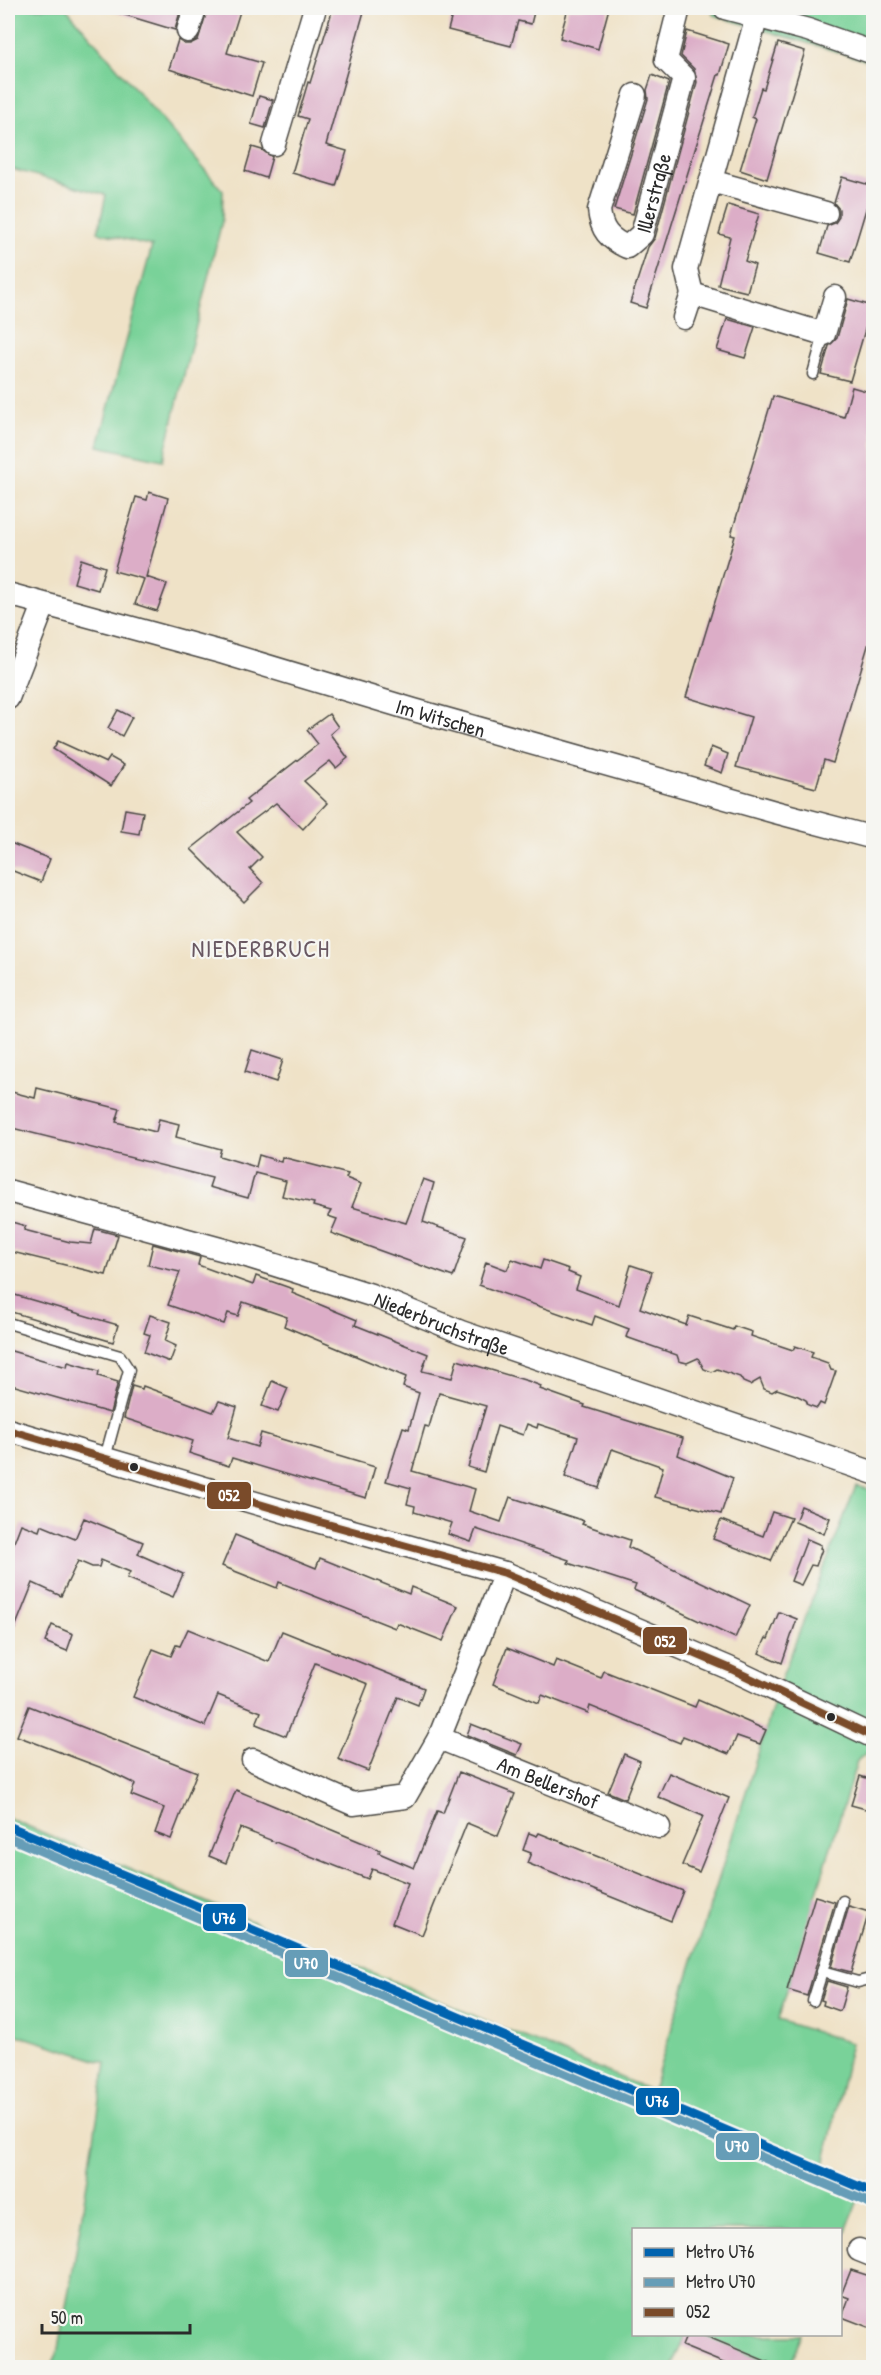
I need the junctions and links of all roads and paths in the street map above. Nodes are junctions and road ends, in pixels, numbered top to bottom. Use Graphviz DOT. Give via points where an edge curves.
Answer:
graph roads {
  1 [pos="195,8"];
  2 [pos="315,8"];
  3 [pos="679,8"];
  4 [pos="725,8"];
  5 [pos="757,16"];
  6 [pos="188,31"];
  7 [pos="873,53"];
  8 [pos="635,94"];
  9 [pos="274,144"];
  10 [pos="711,181"];
  11 [pos="826,213"];
  12 [pos="692,294"];
  13 [pos="835,297"];
  14 [pos="684,318"];
  15 [pos="824,334"];
  16 [pos="813,374"];
  17 [pos="8,594"];
  18 [pos="44,605"];
  19 [pos="8,698"];
  20 [pos="873,838"];
  21 [pos="8,1191"];
  22 [pos="8,1323"];
  23 [pos="8,1430"];
  24 [pos="105,1458"];
  25 [pos="873,1473"];
  26 [pos="505,1572"];
  27 [pos="873,1737"];
  28 [pos="439,1738"];
  29 [pos="253,1760"];
  30 [pos="659,1827"];
  31 [pos="843,1900"];
  32 [pos="822,1972"];
  33 [pos="873,1978"];
  34 [pos="813,2001"];
  1 -- 6 [label="street"];
  2 -- 9 [label="street"];
  3 -- 8 [label="street, Illerstraße" via="666,60 684,78 642,234 627,247 611,240 599,210"];
  4 -- 5 [label="street"];
  5 -- 7 [label="street"];
  5 -- 10 [label="street"];
  10 -- 11 [label="street"];
  10 -- 12 [label="street" via="686,270"];
  12 -- 14 [label="street"];
  12 -- 15 [label="street"];
  13 -- 15 [label="street"];
  15 -- 16 [label="lane"];
  17 -- 18 [label="street, Im Witschen"];
  18 -- 19 [label="street"];
  18 -- 20 [label="street, Im Witschen"];
  21 -- 25 [label="street, Niederbruchstraße" via="250,1257 371,1295 461,1332"];
  22 -- 24 [label="lane" via="120,1356 129,1370"];
  23 -- 24 [label="street"];
  24 -- 26 [label="street"];
  26 -- 27 [label="street" via="729,1668"];
  26 -- 28 [label="street"];
  28 -- 29 [label="street" via="405,1797 353,1804"];
  28 -- 30 [label="street, Am Bellershof"];
  31 -- 32 [label="lane"];
  32 -- 33 [label="lane" via="858,1982"];
  32 -- 34 [label="lane"];
}
